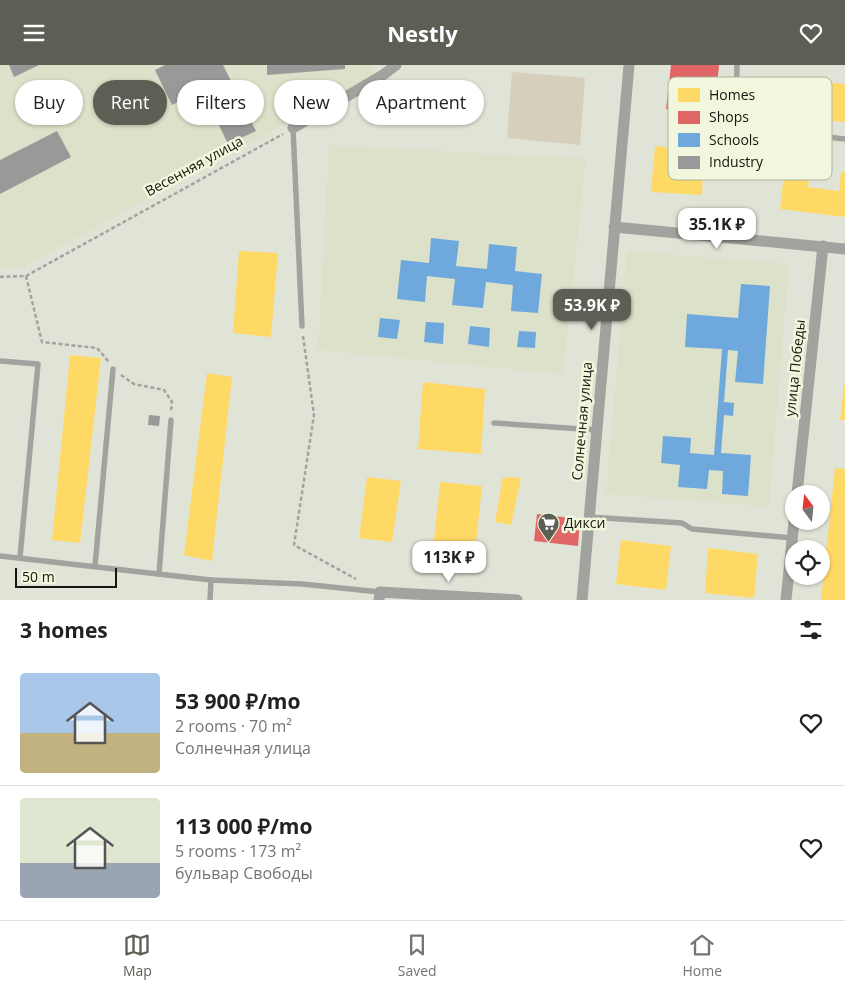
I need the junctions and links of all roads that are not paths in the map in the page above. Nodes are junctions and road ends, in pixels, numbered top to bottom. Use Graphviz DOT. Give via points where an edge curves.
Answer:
graph roads {
  1 [pos="396,65"];
  2 [pos="629,65"];
  3 [pos="384,70"];
  4 [pos="293,128"];
  5 [pos="832,138"];
  6 [pos="845,139"];
  7 [pos="614,227"];
  8 [pos="823,246"];
  9 [pos="845,249"];
  10 [pos="302,325"];
  11 [pos="0,361"];
  12 [pos="113,369"];
  13 [pos="171,419"];
  14 [pos="494,423"];
  15 [pos="596,431"];
  16 [pos="798,485"];
  17 [pos="588,517"];
  18 [pos="793,530"];
  19 [pos="792,539"];
  20 [pos="0,556"];
  21 [pos="20,557"];
  22 [pos="95,566"];
  23 [pos="159,574"];
  24 [pos="211,580"];
  25 [pos="379,596"];
  26 [pos="210,600"];
  27 [pos="517,600"];
  28 [pos="582,600"];
  29 [pos="786,600"];
  1 -- 3 [label="street"];
  2 -- 7 [label="street, Солнечная улица"];
  3 -- 4 [label="street"];
  4 -- 10 [label="lane"];
  5 -- 6 [label="lane"];
  7 -- 8 [label="street"];
  7 -- 15 [label="street, Солнечная улица"];
  8 -- 9 [label="street"];
  8 -- 16 [label="street, улица Победы"];
  11 -- 21 [label="lane" via="38,364"];
  12 -- 22 [label="lane"];
  13 -- 23 [label="lane"];
  14 -- 15 [label="lane"];
  15 -- 17 [label="street, Солнечная улица"];
  17 -- 19 [label="lane" via="682,523 692,529"];
  17 -- 28 [label="street, Солнечная улица"];
  18 -- 19 [label="street"];
  19 -- 29 [label="street"];
  20 -- 21 [label="lane"];
  21 -- 22 [label="lane"];
  22 -- 23 [label="lane"];
  23 -- 24 [label="lane"];
  24 -- 25 [label="lane" via="302,584"];
  24 -- 26 [label="lane"];
  25 -- 27 [label="street"];
}
